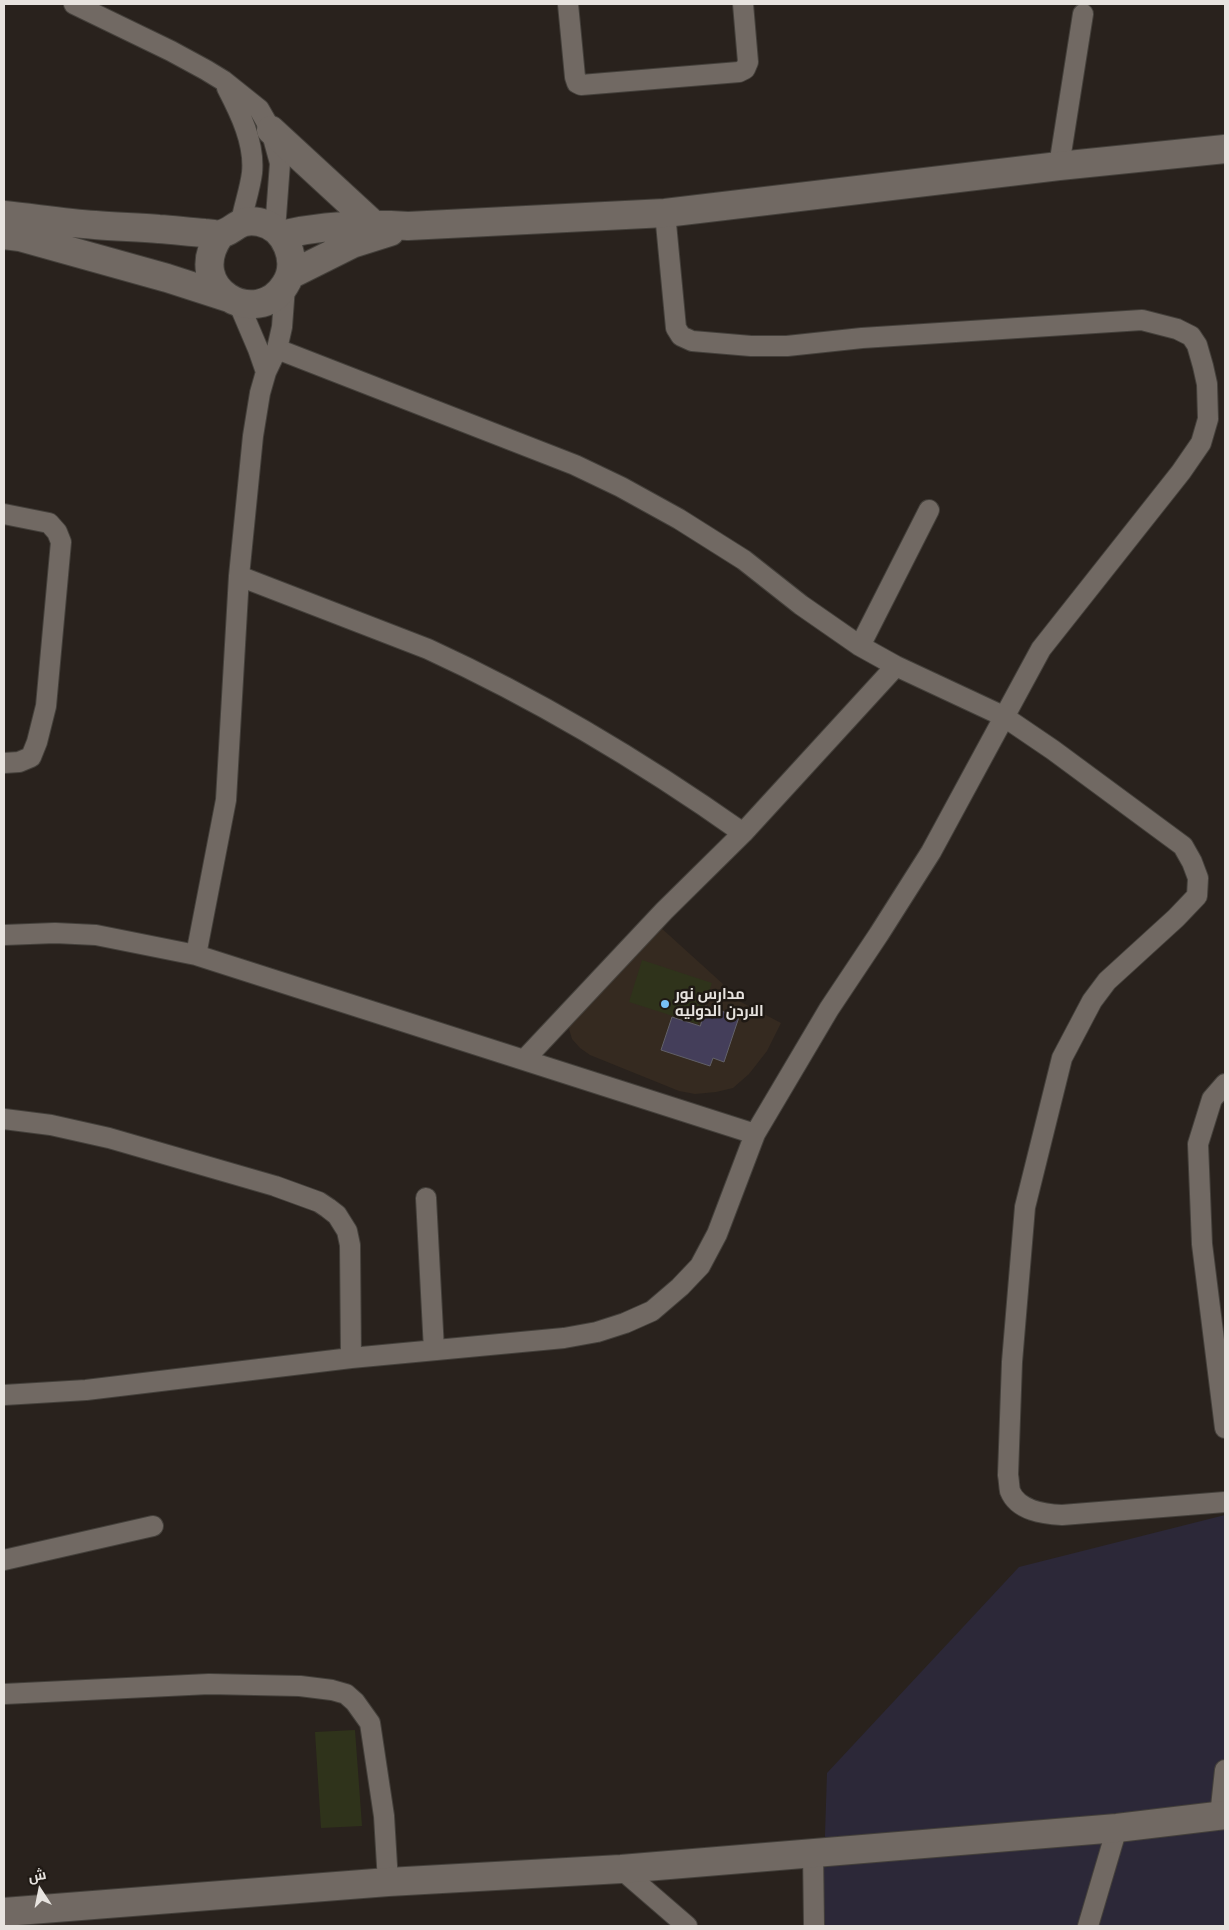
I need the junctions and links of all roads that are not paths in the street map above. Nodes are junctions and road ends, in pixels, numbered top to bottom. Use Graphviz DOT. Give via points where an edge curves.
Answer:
graph roads {
  1 [pos="74,4"];
  2 [pos="568,4"];
  3 [pos="743,4"];
  4 [pos="1083,14"];
  5 [pos="224,81"];
  6 [pos="271,130"];
  7 [pos="1225,149"];
  8 [pos="1059,166"];
  9 [pos="665,213"];
  10 [pos="4,215"];
  11 [pos="373,224"];
  12 [pos="408,226"];
  13 [pos="230,228"];
  14 [pos="278,232"];
  15 [pos="4,235"];
  16 [pos="287,281"];
  17 [pos="234,300"];
  18 [pos="277,349"];
  19 [pos="266,372"];
  20 [pos="929,510"];
  21 [pos="4,514"];
  22 [pos="238,576"];
  23 [pos="860,646"];
  24 [pos="896,666"];
  25 [pos="1003,716"];
  26 [pos="4,762"];
  27 [pos="743,833"];
  28 [pos="4,935"];
  29 [pos="196,955"];
  30 [pos="524,1060"];
  31 [pos="1225,1084"];
  32 [pos="4,1119"];
  33 [pos="755,1134"];
  34 [pos="426,1198"];
  35 [pos="434,1350"];
  36 [pos="351,1358"];
  37 [pos="4,1395"];
  38 [pos="1225,1428"];
  39 [pos="1225,1502"];
  40 [pos="153,1526"];
  41 [pos="4,1560"];
  42 [pos="4,1694"];
  43 [pos="1225,1770"];
  44 [pos="1223,1816"];
  45 [pos="1117,1828"];
  46 [pos="813,1852"];
  47 [pos="620,1869"];
  48 [pos="388,1882"];
  49 [pos="4,1912"];
  50 [pos="38,1918"];
  51 [pos="687,1926"];
  52 [pos="814,1926"];
  53 [pos="1088,1926"];
  1 -- 5 [label="street"];
  2 -- 3 [label="street" via="575,77 581,85 739,72 748,62"];
  4 -- 8 [label="street"];
  5 -- 6 [label="street" via="259,109"];
  5 -- 13 [label="street" via="242,117 250,143 252,172"];
  6 -- 11 [label="street"];
  6 -- 14 [label="street" via="280,163"];
  7 -- 8 [label="street"];
  8 -- 9 [label="street"];
  9 -- 12 [label="street"];
  9 -- 25 [label="street" via="676,328 681,336 692,341 787,346 862,338 1142,320 1191,336 1197,345 1208,384 1208,420 1201,443 1041,649"];
  10 -- 13 [label="street" via="95,225"];
  11 -- 12 [label="street"];
  11 -- 14 [label="street"];
  12 -- 16 [label="street" via="352,244"];
  13 -- 14 [label="street" via="259,222"];
  13 -- 17 [label="street" via="213,244 209,268 220,290"];
  14 -- 16 [label="street" via="291,254"];
  15 -- 17 [label="street" via="115,263"];
  16 -- 17 [label="street" via="276,296 264,302 251,304"];
  16 -- 18 [label="street"];
  17 -- 19 [label="street"];
  18 -- 19 [label="street"];
  18 -- 23 [label="street" via="575,465 621,487 744,560"];
  19 -- 22 [label="street" via="253,436"];
  20 -- 23 [label="street"];
  21 -- 26 [label="street" via="49,523 61,542 46,706 38,742 31,757 19,762"];
  22 -- 27 [label="street" via="428,649 527,698 639,763"];
  22 -- 29 [label="street" via="226,800"];
  23 -- 24 [label="street"];
  24 -- 25 [label="street"];
  24 -- 27 [label="street"];
  25 -- 33 [label="street" via="931,852 824,1016"];
  25 -- 39 [label="street" via="1183,846 1196,870 1199,887 1197,896 1176,918 1107,980 1062,1058 1025,1207 1012,1362 1010,1490 1017,1501 1031,1510 1062,1515"];
  27 -- 30 [label="street" via="664,911"];
  28 -- 29 [label="street" via="96,935"];
  29 -- 30 [label="street"];
  30 -- 33 [label="street"];
  31 -- 38 [label="street" via="1212,1099 1198,1144 1202,1244"];
  32 -- 36 [label="street" via="109,1138 275,1186 328,1208 347,1231 350,1245"];
  33 -- 35 [label="street" via="700,1266 652,1311 597,1332 564,1338"];
  34 -- 35 [label="street"];
  35 -- 36 [label="street"];
  36 -- 37 [label="street" via="86,1390"];
  40 -- 41 [label="street"];
  42 -- 48 [label="street" via="209,1684 300,1686 346,1694 370,1724 384,1816"];
  43 -- 44 [label="street"];
  44 -- 45 [label="street"];
  45 -- 46 [label="street"];
  45 -- 53 [label="street"];
  46 -- 47 [label="street"];
  46 -- 52 [label="street"];
  47 -- 48 [label="street"];
  47 -- 51 [label="street"];
  48 -- 50 [label="street"];
  49 -- 50 [label="street"];
}
